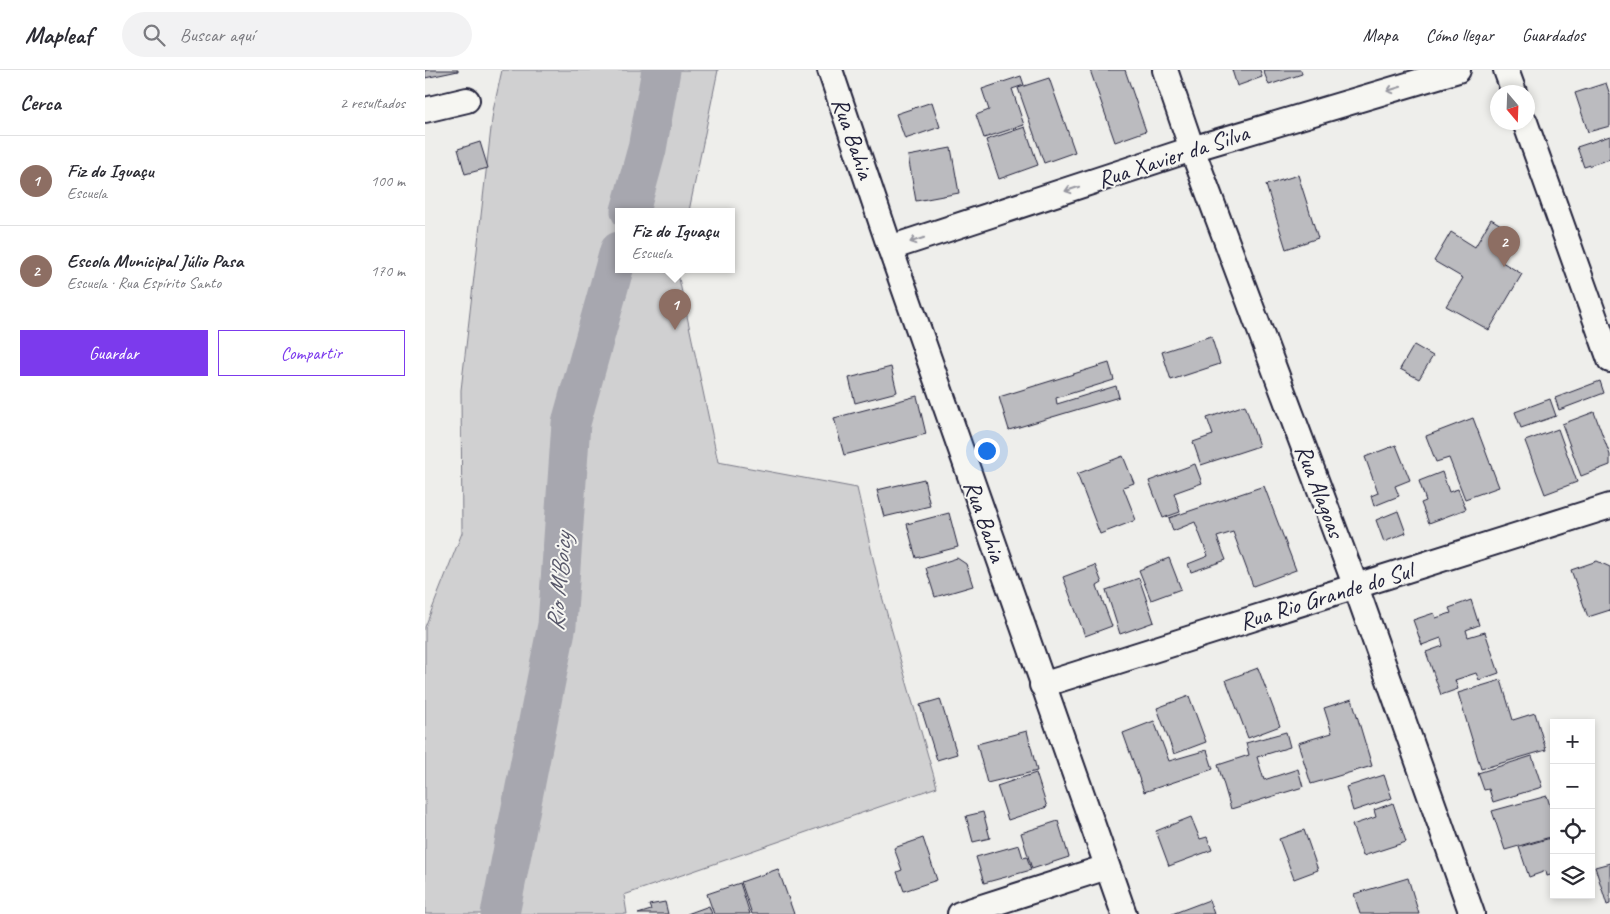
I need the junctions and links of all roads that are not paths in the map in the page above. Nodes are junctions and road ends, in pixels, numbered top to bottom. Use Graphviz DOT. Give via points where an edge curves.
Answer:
graph roads {
  1 [pos="830,70"];
  2 [pos="1165,70"];
  3 [pos="1458,70"];
  4 [pos="1506,70"];
  5 [pos="1511,85"];
  6 [pos="467,100"];
  7 [pos="425,110"];
  8 [pos="1528,130"];
  9 [pos="1192,149"];
  10 [pos="890,248"];
  11 [pos="1610,360"];
  12 [pos="1610,506"];
  13 [pos="1356,587"];
  14 [pos="1042,685"];
  15 [pos="1107,867"];
  16 [pos="960,914"];
  17 [pos="1124,914"];
  18 [pos="1472,914"];
  1 -- 10 [label="street, Rua Bahia"];
  2 -- 9 [label="street, Rua Alagoas"];
  3 -- 9 [label="street, Rua Xavier da Silva, one-way"];
  4 -- 5 [label="street"];
  6 -- 7 [label="street"];
  8 -- 11 [label="street"];
  9 -- 10 [label="street, Rua Xavier da Silva, one-way"];
  9 -- 13 [label="street, Rua Alagoas"];
  10 -- 14 [label="street, Rua Bahia"];
  12 -- 13 [label="street, Rua Rio Grande do Sul"];
  13 -- 14 [label="street, Rua Rio Grande do Sul"];
  13 -- 18 [label="street, Rua Alagoas"];
  14 -- 15 [label="street, Rua Bahia"];
  15 -- 16 [label="street"];
  15 -- 17 [label="street, Rua Bahia"];
}
